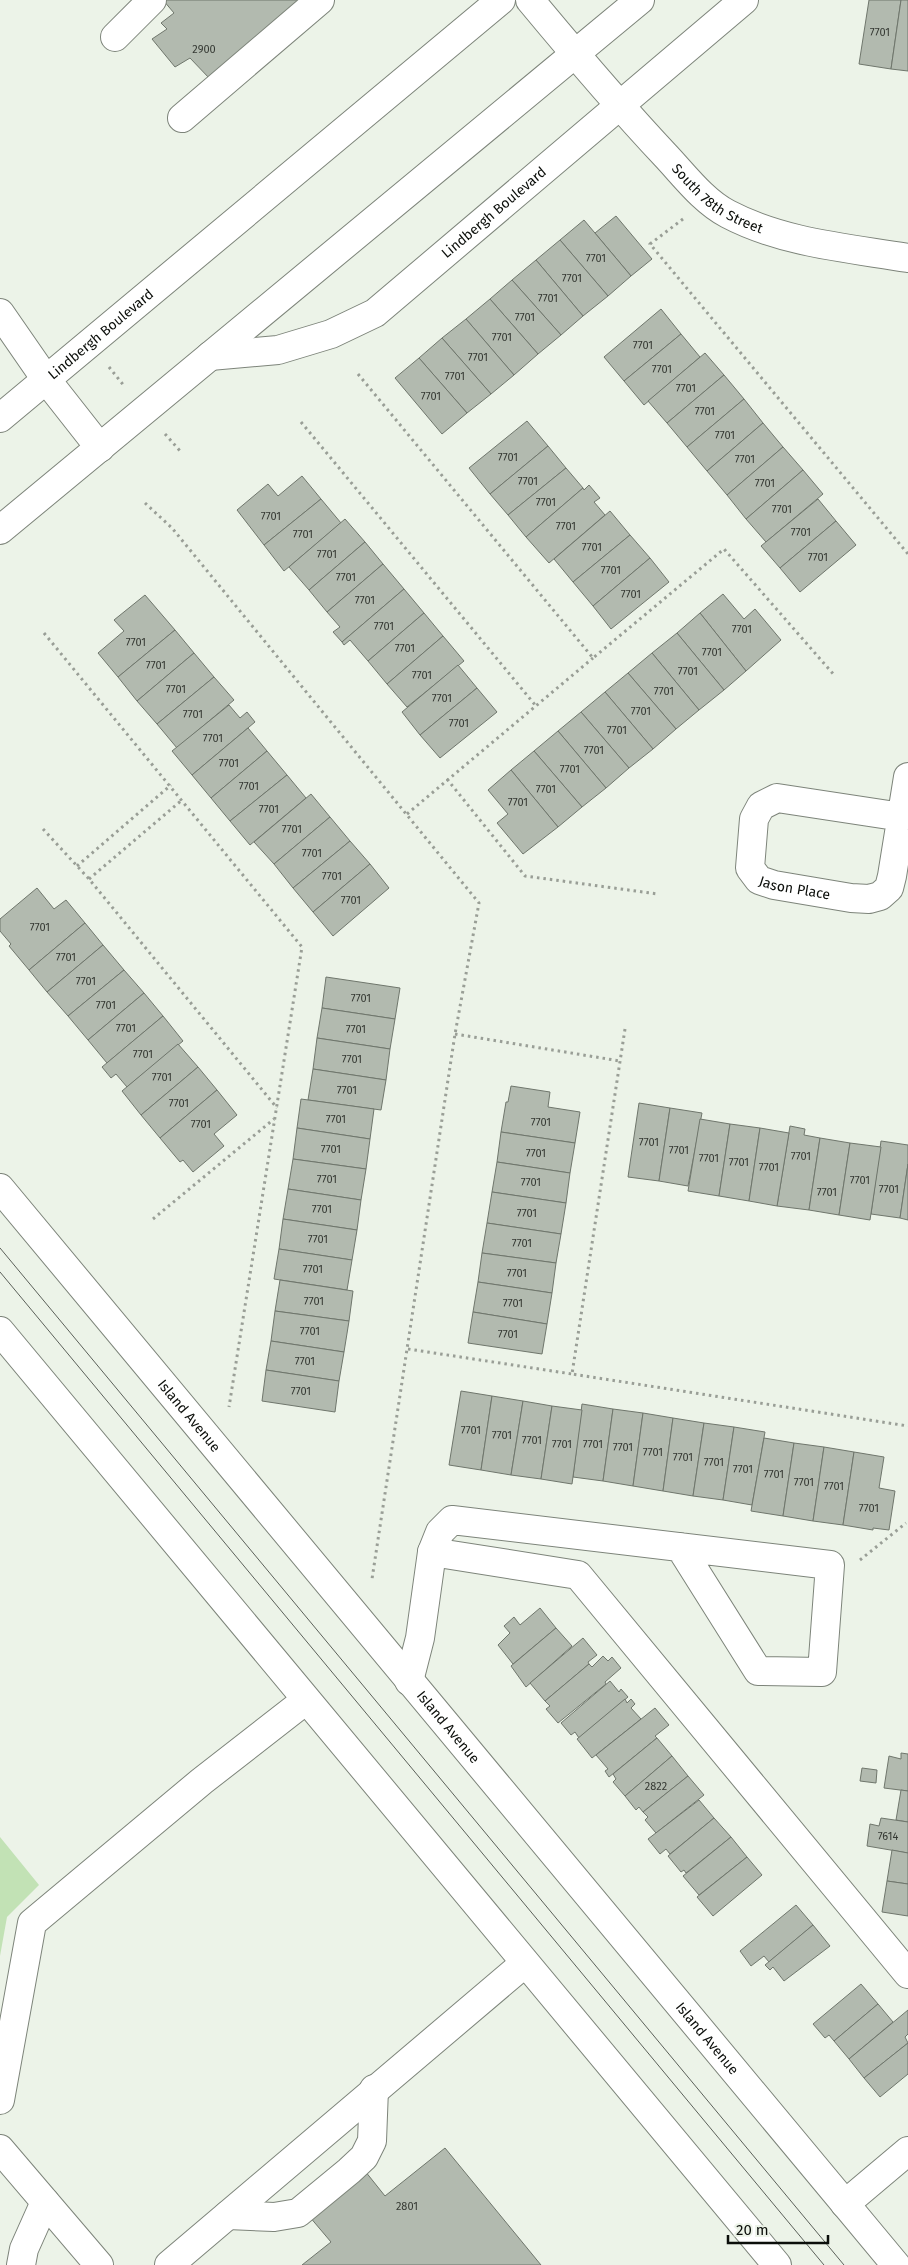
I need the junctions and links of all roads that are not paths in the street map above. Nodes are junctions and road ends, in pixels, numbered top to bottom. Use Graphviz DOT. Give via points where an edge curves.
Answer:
graph roads {
  1 [pos="152,0"];
  2 [pos="320,0"];
  3 [pos="501,0"];
  4 [pos="530,0"];
  5 [pos="640,0"];
  6 [pos="744,0"];
  7 [pos="115,37"];
  8 [pos="575,54"];
  9 [pos="618,105"];
  10 [pos="182,118"];
  11 [pos="908,258"];
  12 [pos="0,313"];
  13 [pos="210,356"];
  14 [pos="46,378"];
  15 [pos="0,418"];
  16 [pos="100,448"];
  17 [pos="0,530"];
  18 [pos="908,777"];
  19 [pos="902,817"];
  20 [pos="0,1188"];
  21 [pos="2,1338"];
  22 [pos="680,1547"];
  23 [pos="432,1552"];
  24 [pos="409,1681"];
  25 [pos="306,1700"];
  26 [pos="525,1963"];
  27 [pos="908,1974"];
  28 [pos="374,2089"];
  29 [pos="0,2100"];
  30 [pos="0,2149"];
  31 [pos="908,2151"];
  32 [pos="45,2202"];
  33 [pos="845,2204"];
  34 [pos="228,2216"];
  35 [pos="182,2261"];
  36 [pos="21,2265"];
  37 [pos="100,2265"];
  38 [pos="776,2265"];
  39 [pos="896,2265"];
  1 -- 7 [label="main road"];
  2 -- 10 [label="main road"];
  3 -- 14 [label="main road, Lindbergh Boulevard"];
  4 -- 8 [label="main road, South 78th Street"];
  5 -- 8 [label="main road"];
  6 -- 9 [label="main road, Lindbergh Boulevard"];
  8 -- 9 [label="main road, South 78th Street"];
  8 -- 13 [label="main road"];
  9 -- 11 [label="main road, South 78th Street" via="726,214 787,237"];
  9 -- 13 [label="main road, Lindbergh Boulevard" via="375,313 331,334 278,350"];
  12 -- 14 [label="main road"];
  13 -- 16 [label="main road"];
  14 -- 15 [label="main road, Lindbergh Boulevard"];
  14 -- 16 [label="main road"];
  16 -- 17 [label="main road"];
  18 -- 19 [label="main road, Jason Place"];
  19 -- 19 [label="main road, Jason Place" via="777,798 761,806 754,819 750,868 759,880 774,885 851,898 880,896 889,888"];
  20 -- 24 [label="main road, Island Avenue"];
  21 -- 25 [label="main road"];
  22 -- 22 [label="main road" via="758,1671 822,1672 830,1565"];
  22 -- 23 [label="main road" via="452,1520 440,1532"];
  23 -- 24 [label="main road" via="420,1638"];
  23 -- 27 [label="main road" via="578,1575"];
  24 -- 33 [label="main road, Island Avenue"];
  25 -- 26 [label="main road"];
  25 -- 29 [label="main road" via="202,1781 32,1923"];
  26 -- 28 [label="main road"];
  26 -- 38 [label="main road"];
  28 -- 34 [label="main road"];
  28 -- 34 [label="main road" via="372,2141 364,2157 349,2171 298,2213 274,2217"];
  30 -- 32 [label="main road"];
  31 -- 33 [label="main road"];
  32 -- 36 [label="main road" via="24,2249"];
  32 -- 37 [label="main road"];
  33 -- 39 [label="main road, Island Avenue"];
  34 -- 35 [label="main road"];
}
